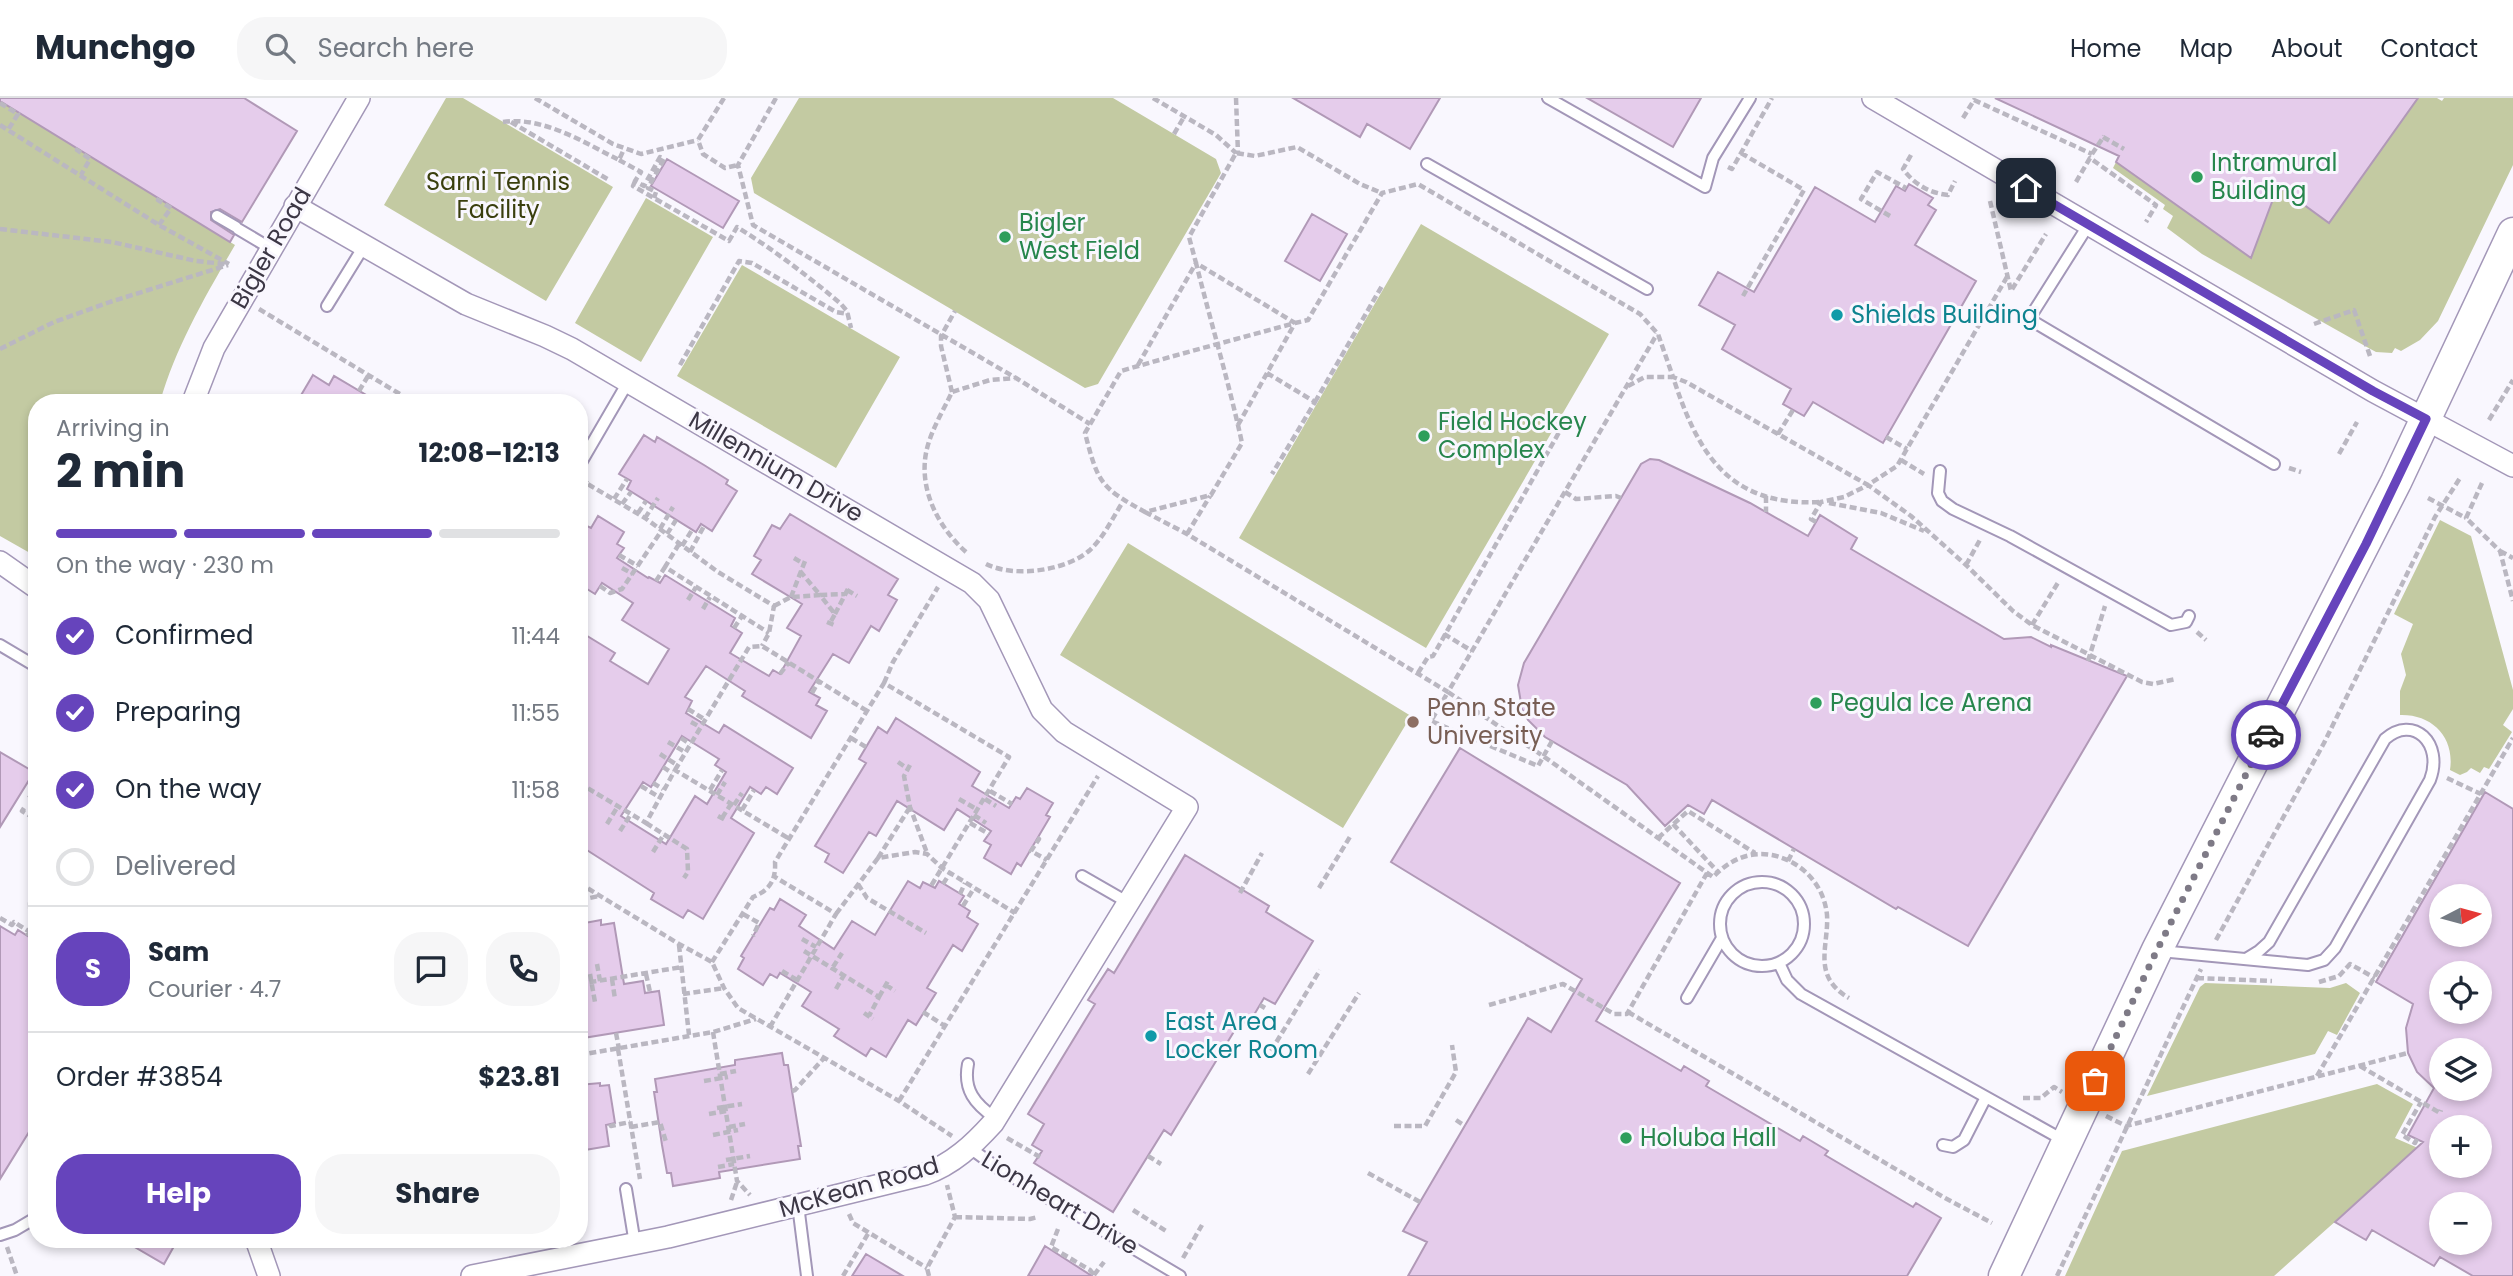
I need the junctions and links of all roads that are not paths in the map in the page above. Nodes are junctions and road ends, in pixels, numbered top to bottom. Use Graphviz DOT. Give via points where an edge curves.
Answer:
graph roads {
  1 [pos="359,98"];
  2 [pos="1548,98"];
  3 [pos="1751,98"];
  4 [pos="1873,98"];
  5 [pos="1427,164"];
  6 [pos="295,206"];
  7 [pos="218,216"];
  8 [pos="2089,224"];
  9 [pos="2513,233"];
  10 [pos="364,246"];
  11 [pos="270,248"];
  12 [pos="1647,289"];
  13 [pos="327,306"];
  14 [pos="628,382"];
  15 [pos="196,394"];
  16 [pos="2426,419"];
  17 [pos="588,451"];
  18 [pos="2274,464"];
  19 [pos="2513,466"];
  20 [pos="1939,476"];
  21 [pos="0,562"];
  22 [pos="28,582"];
  23 [pos="2189,616"];
  24 [pos="0,645"];
  25 [pos="28,662"];
  26 [pos="1187,807"];
  27 [pos="1082,876"];
  28 [pos="1129,903"];
  29 [pos="1722,938"];
  30 [pos="2157,950"];
  31 [pos="2246,959"];
  32 [pos="1779,963"];
  33 [pos="1687,998"];
  34 [pos="968,1064"];
  35 [pos="1986,1097"];
  36 [pos="999,1127"];
  37 [pos="2066,1142"];
  38 [pos="1943,1145"];
  39 [pos="970,1148"];
  40 [pos="626,1189"];
  41 [pos="798,1205"];
  42 [pos="28,1222"];
  43 [pos="3,1239"];
  44 [pos="635,1244"];
  45 [pos="259,1248"];
  46 [pos="269,1276"];
  47 [pos="472,1276"];
  48 [pos="807,1276"];
  49 [pos="1180,1276"];
  50 [pos="2004,1276"];
  1 -- 6 [label="street, Bigler Road"];
  2 -- 3 [label="lane" via="1704,187 1713,158"];
  4 -- 8 [label="street"];
  5 -- 12 [label="lane"];
  6 -- 10 [label="street, Millennium Drive"];
  6 -- 11 [label="street, Bigler Road"];
  7 -- 11 [label="lane"];
  8 -- 16 [label="street"];
  8 -- 18 [label="lane" via="2029,319"];
  9 -- 16 [label="main road"];
  10 -- 13 [label="lane"];
  10 -- 14 [label="street, Millennium Drive" via="466,304 545,335"];
  11 -- 15 [label="street, Bigler Road" via="214,348"];
  14 -- 17 [label="lane"];
  14 -- 26 [label="street, Millennium Drive" via="972,583 989,600 1042,710 1064,732"];
  16 -- 19 [label="street"];
  16 -- 30 [label="main road"];
  20 -- 23 [label="lane" via="1942,501 1969,517 2171,625 2186,622"];
  21 -- 22 [label="street"];
  24 -- 25 [label="lane"];
  26 -- 28 [label="street, McKean Road"];
  27 -- 28 [label="lane"];
  28 -- 36 [label="street, McKean Road"];
  29 -- 32 [label="lane" via="1732,954 1747,964"];
  29 -- 32 [label="lane" via="1724,906 1734,893 1748,884 1780,885 1802,908 1805,924 1792,954"];
  29 -- 33 [label="lane"];
  30 -- 31 [label="lane"];
  30 -- 37 [label="main road"];
  31 -- 31 [label="lane" via="2308,965 2332,953 2430,780 2435,755 2425,737 2403,731 2385,739 2269,942"];
  32 -- 35 [label="lane" via="1801,994"];
  34 -- 36 [label="lane" via="965,1079 970,1093"];
  35 -- 37 [label="lane"];
  35 -- 38 [label="lane" via="1964,1140 1953,1147"];
  36 -- 39 [label="street, McKean Road"];
  37 -- 50 [label="main road"];
  39 -- 41 [label="street, McKean Road" via="925,1174"];
  39 -- 49 [label="lane, Lionheart Drive"];
  40 -- 44 [label="lane"];
  41 -- 44 [label="street, McKean Road"];
  41 -- 48 [label="lane"];
  42 -- 43 [label="lane"];
  44 -- 47 [label="street, McKean Road"];
  45 -- 46 [label="street"];
}
